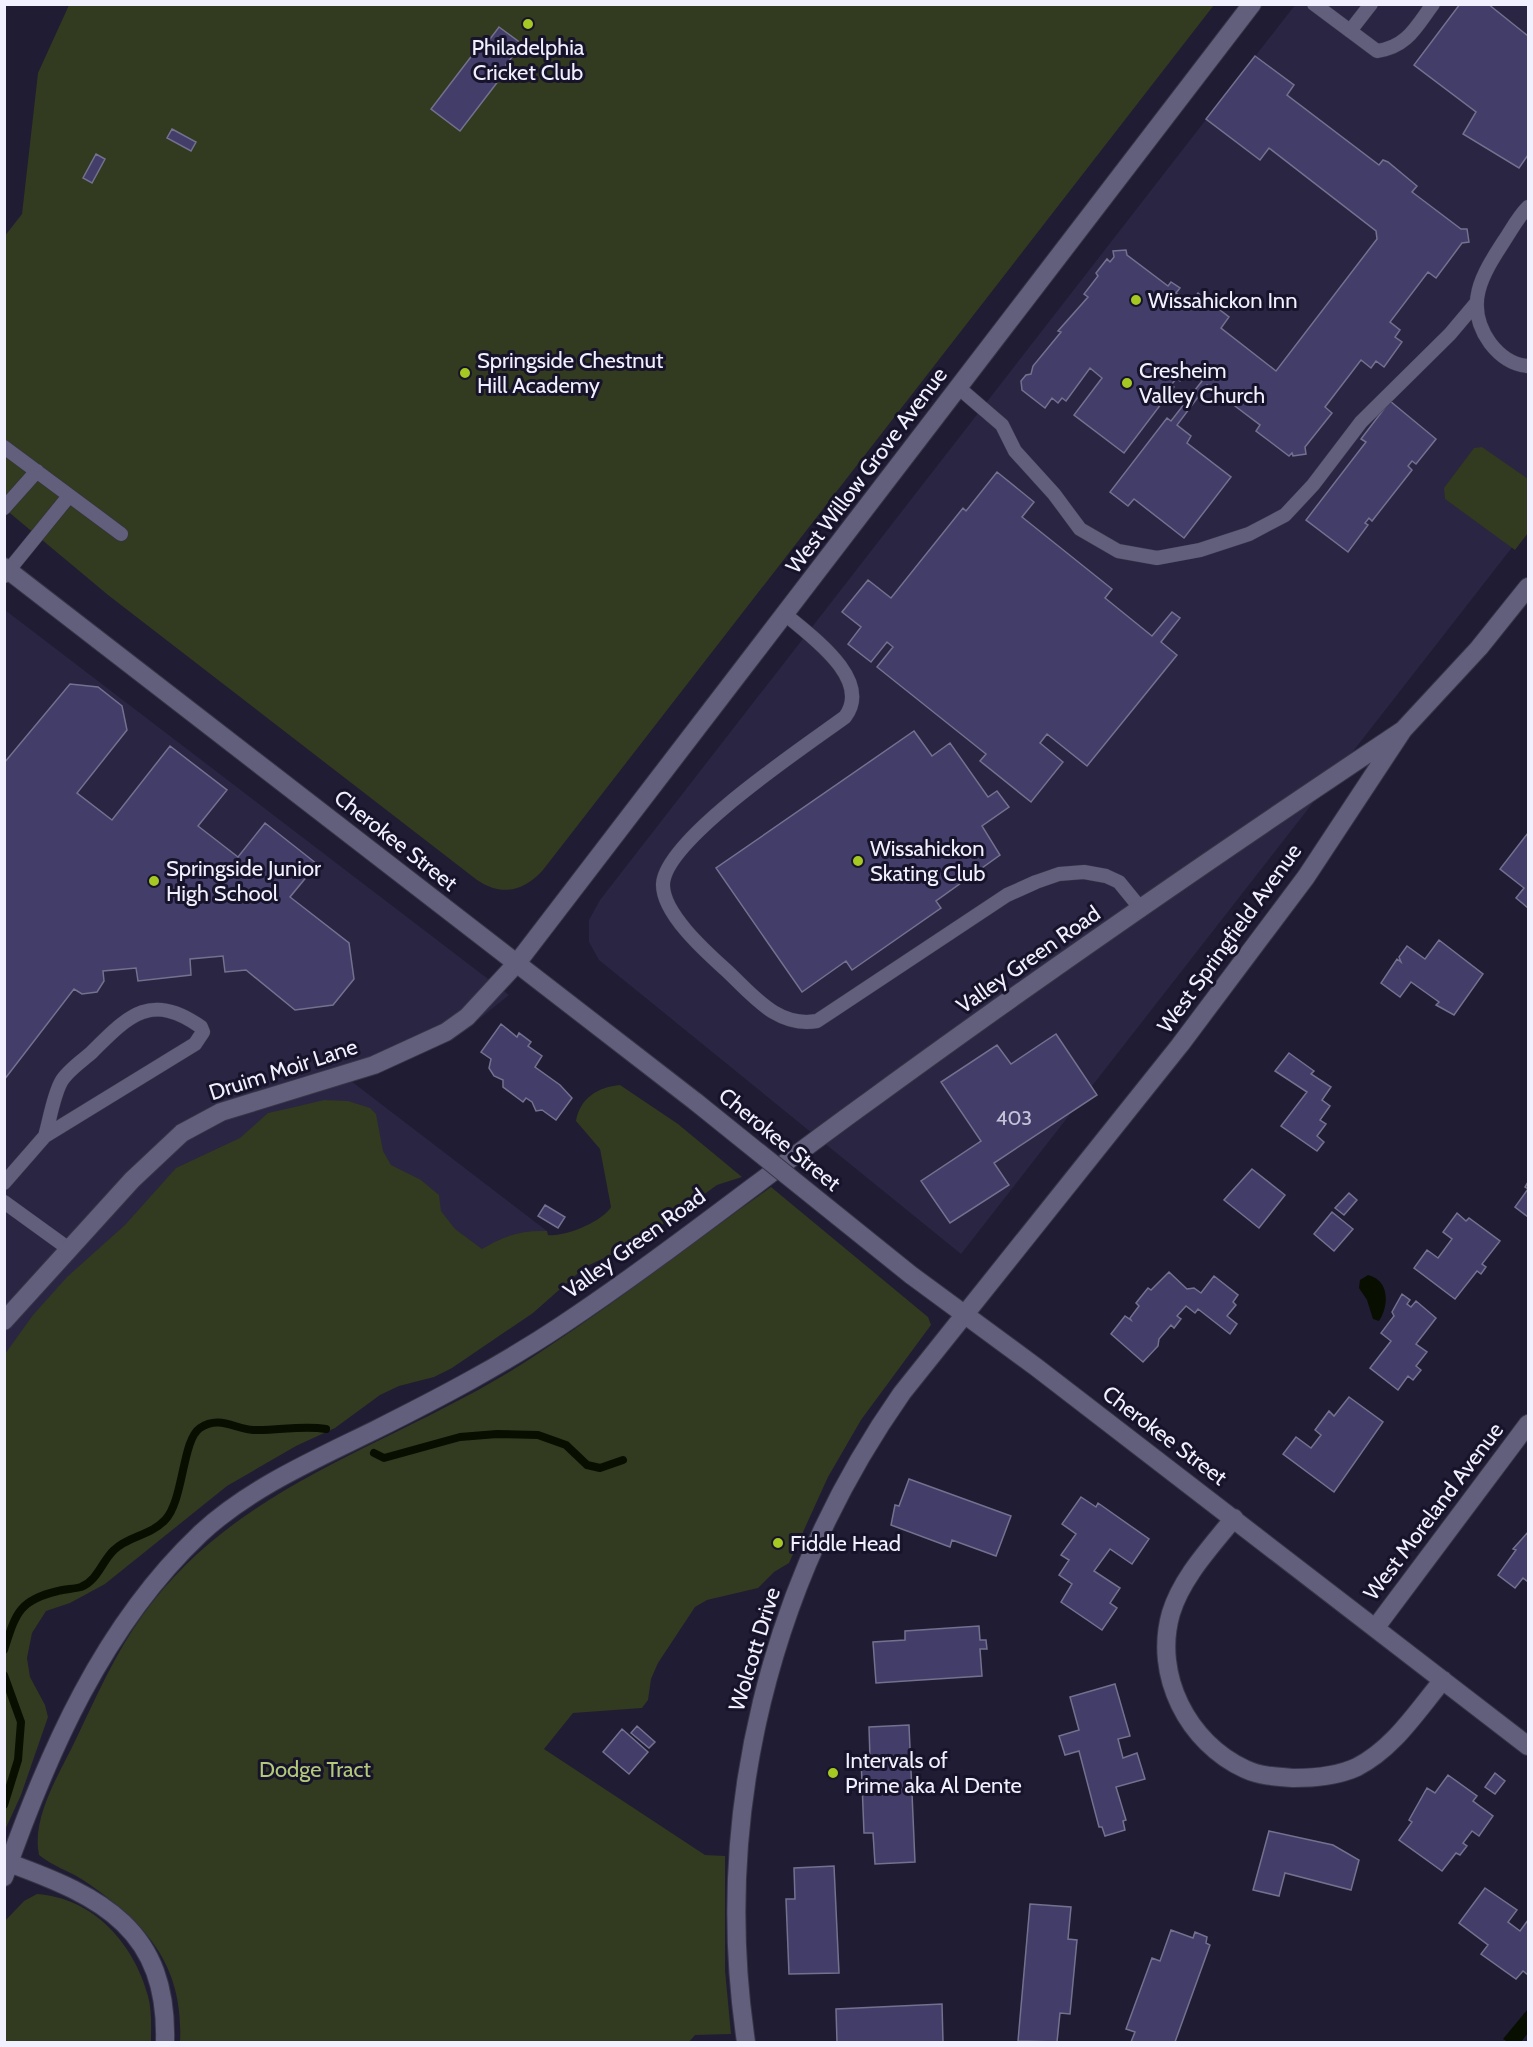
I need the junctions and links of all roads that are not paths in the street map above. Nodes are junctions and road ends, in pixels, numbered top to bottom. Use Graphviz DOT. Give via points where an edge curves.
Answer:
graph roads {
  1 [pos="1252,4"];
  2 [pos="1314,4"];
  3 [pos="1371,4"];
  4 [pos="1433,4"];
  5 [pos="1350,32"];
  6 [pos="1528,207"];
  7 [pos="1477,302"];
  8 [pos="1528,366"];
  9 [pos="959,388"];
  10 [pos="4,447"];
  11 [pos="37,471"];
  12 [pos="69,496"];
  13 [pos="4,508"];
  14 [pos="121,534"];
  15 [pos="6,571"];
  16 [pos="1528,588"];
  17 [pos="786,615"];
  18 [pos="1403,730"];
  19 [pos="1141,909"];
  20 [pos="517,963"];
  21 [pos="45,1136"];
  22 [pos="4,1183"];
  23 [pos="4,1202"];
  24 [pos="69,1249"];
  25 [pos="963,1315"];
  26 [pos="4,1321"];
  27 [pos="1528,1424"];
  28 [pos="1234,1518"];
  29 [pos="1376,1627"];
  30 [pos="1443,1680"];
  31 [pos="1528,1746"];
  32 [pos="7,1870"];
  33 [pos="165,2043"];
  34 [pos="746,2043"];
  1 -- 9 [label="street, West Willow Grove Avenue"];
  2 -- 5 [label="lane"];
  3 -- 5 [label="lane"];
  4 -- 5 [label="lane" via="1404,42 1392,49 1377,51"];
  6 -- 7 [label="lane" via="1484,272"];
  7 -- 8 [label="lane" via="1480,325 1495,349 1506,359"];
  7 -- 9 [label="lane" via="1361,422 1285,515 1249,534 1200,550 1157,558 1118,551 1080,529 1015,451 1002,425"];
  9 -- 17 [label="street, West Willow Grove Avenue"];
  10 -- 11 [label="lane"];
  11 -- 12 [label="lane"];
  11 -- 13 [label="lane"];
  12 -- 14 [label="lane"];
  12 -- 15 [label="lane"];
  15 -- 20 [label="street, Cherokee Street"];
  16 -- 18 [label="street, West Springfield Avenue"];
  17 -- 19 [label="lane" via="844,672 854,695 852,708 693,836 671,860 663,886 666,901 680,922 774,1014 802,1023 817,1021 1007,895 1059,874 1084,872 1106,876 1119,882"];
  17 -- 20 [label="street, West Willow Grove Avenue"];
  18 -- 19 [label="street, Valley Green Road"];
  18 -- 25 [label="street, West Springfield Avenue" via="1267,930 1095,1154"];
  19 -- 32 [label="street, Valley Green Road" via="872,1098 557,1328 470,1380 272,1483 203,1531 145,1593 99,1663 47,1768"];
  20 -- 24 [label="street, Druim Moir Lane" via="467,1017 446,1032 374,1065 251,1101 200,1121 158,1154"];
  20 -- 25 [label="street, Cherokee Street, bridge"];
  21 -- 21 [label="lane" via="124,1084 195,1044 201,1027 175,1011 156,1008 138,1012 122,1022 62,1082"];
  21 -- 22 [label="lane"];
  23 -- 24 [label="lane"];
  24 -- 26 [label="street, Druim Moir Lane"];
  25 -- 28 [label="street, Cherokee Street"];
  25 -- 34 [label="street, Wolcott Drive" via="902,1393 847,1479 809,1556 767,1676 739,1826 737,1954"];
  27 -- 29 [label="street, West Moreland Avenue"];
  28 -- 29 [label="street, Cherokee Street"];
  28 -- 30 [label="street" via="1180,1591 1167,1636 1167,1661 1183,1712 1198,1735 1220,1755 1247,1770 1277,1777 1331,1776 1377,1754 1400,1734"];
  29 -- 30 [label="street, Cherokee Street"];
  30 -- 31 [label="street, Cherokee Street"];
  32 -- 33 [label="street" via="73,1888 116,1915 148,1956 158,1979 164,2003"];
}
